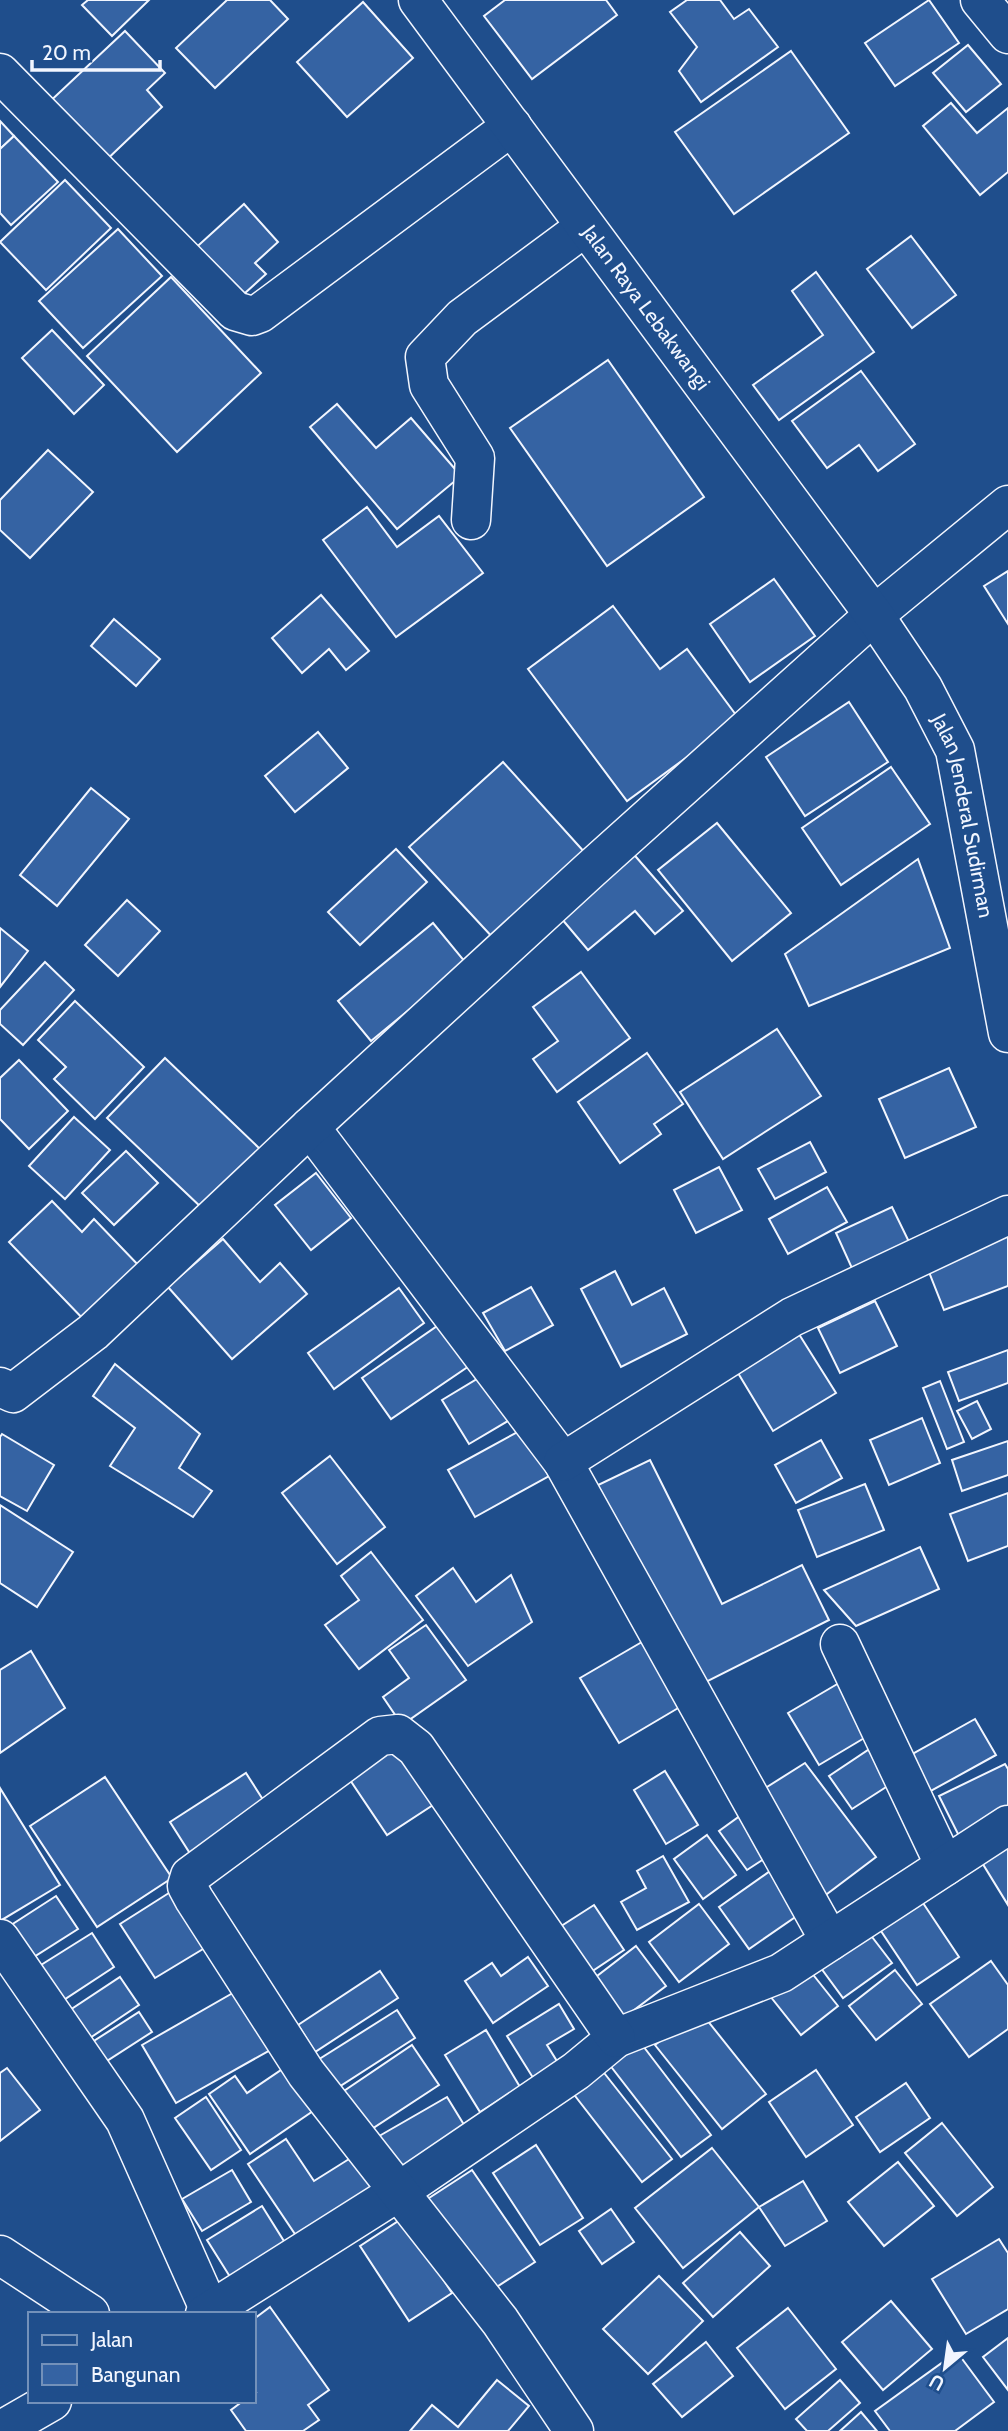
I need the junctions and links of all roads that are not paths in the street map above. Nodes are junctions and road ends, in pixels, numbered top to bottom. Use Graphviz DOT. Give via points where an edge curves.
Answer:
graph roads {
  1 [pos="418,0"];
  2 [pos="980,0"];
  3 [pos="1008,34"];
  4 [pos="0,73"];
  5 [pos="512,126"];
  6 [pos="585,227"];
  7 [pos="1008,505"];
  8 [pos="471,520"];
  9 [pos="873,615"];
  10 [pos="1008,1033"];
  11 [pos="310,1127"];
  12 [pos="1008,1215"];
  13 [pos="8,1391"];
  14 [pos="563,1462"];
  15 [pos="840,1644"];
  16 [pos="1008,1825"];
  17 [pos="944,1866"];
  18 [pos="0,1939"];
  19 [pos="830,1941"];
  20 [pos="616,2038"];
  21 [pos="398,2192"];
  22 [pos="0,2255"];
  23 [pos="87,2312"];
  24 [pos="208,2312"];
  25 [pos="49,2403"];
  26 [pos="0,2431"];
  27 [pos="574,2431"];
  1 -- 5 [label="street, Jalan Raya Lebakwangi"];
  2 -- 3 [label="street"];
  4 -- 5 [label="street" via="235,311 252,316"];
  5 -- 6 [label="street, Jalan Raya Lebakwangi"];
  6 -- 8 [label="street" via="462,318 425,357 429,385 475,458"];
  6 -- 9 [label="street, Jalan Raya Lebakwangi"];
  7 -- 9 [label="street"];
  9 -- 10 [label="street, Jalan Jenderal Sudirman" via="923,688 955,750"];
  9 -- 11 [label="street"];
  11 -- 13 [label="street" via="93,1332"];
  11 -- 14 [label="street"];
  12 -- 14 [label="street" via="792,1317"];
  14 -- 19 [label="street"];
  15 -- 17 [label="street"];
  16 -- 17 [label="street"];
  17 -- 19 [label="street"];
  18 -- 24 [label="street" via="125,2120"];
  19 -- 20 [label="street" via="781,1973"];
  20 -- 21 [label="street" via="576,2071"];
  20 -- 21 [label="street" via="415,1748 398,1734 380,1736 190,1876 187,1886 306,2073"];
  21 -- 24 [label="street"];
  21 -- 27 [label="street" via="500,2321"];
  22 -- 23 [label="street"];
  25 -- 26 [label="street"];
}
